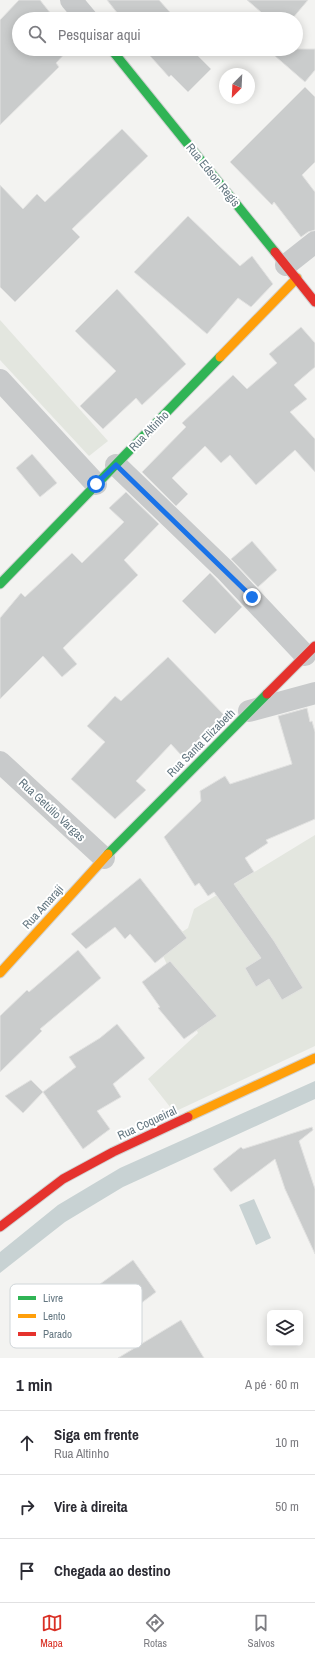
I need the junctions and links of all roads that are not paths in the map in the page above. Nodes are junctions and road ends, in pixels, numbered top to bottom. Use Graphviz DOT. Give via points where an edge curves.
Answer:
graph roads {
  1 [pos="71,0"];
  2 [pos="81,12"];
  3 [pos="117,56"];
  4 [pos="315,242"];
  5 [pos="292,272"];
  6 [pos="315,302"];
  7 [pos="0,380"];
  8 [pos="116,465"];
  9 [pos="96,484"];
  10 [pos="0,584"];
  11 [pos="310,650"];
  12 [pos="315,693"];
  13 [pos="249,711"];
  14 [pos="0,762"];
  15 [pos="104,858"];
  16 [pos="0,973"];
  17 [pos="315,1058"];
  18 [pos="0,1227"];
  1 -- 2 [label="street"];
  3 -- 5 [label="street, Rua Edson Regis"];
  4 -- 5 [label="street, Rua Altinho"];
  5 -- 6 [label="street, Rua Edson Regis"];
  5 -- 8 [label="street, Rua Altinho"];
  7 -- 9 [label="street"];
  8 -- 9 [label="street, Rua Altinho"];
  8 -- 11 [label="street"];
  9 -- 10 [label="street, Rua Altinho"];
  11 -- 13 [label="street, Rua Santa Elizabeth"];
  12 -- 13 [label="street"];
  13 -- 15 [label="street, Rua Santa Elizabeth"];
  14 -- 15 [label="street, Rua Getúlio Vargas"];
  15 -- 16 [label="street, Rua Amaraji"];
  17 -- 18 [label="street, Rua Coqueiral" via="113,1152 64,1179"];
}
